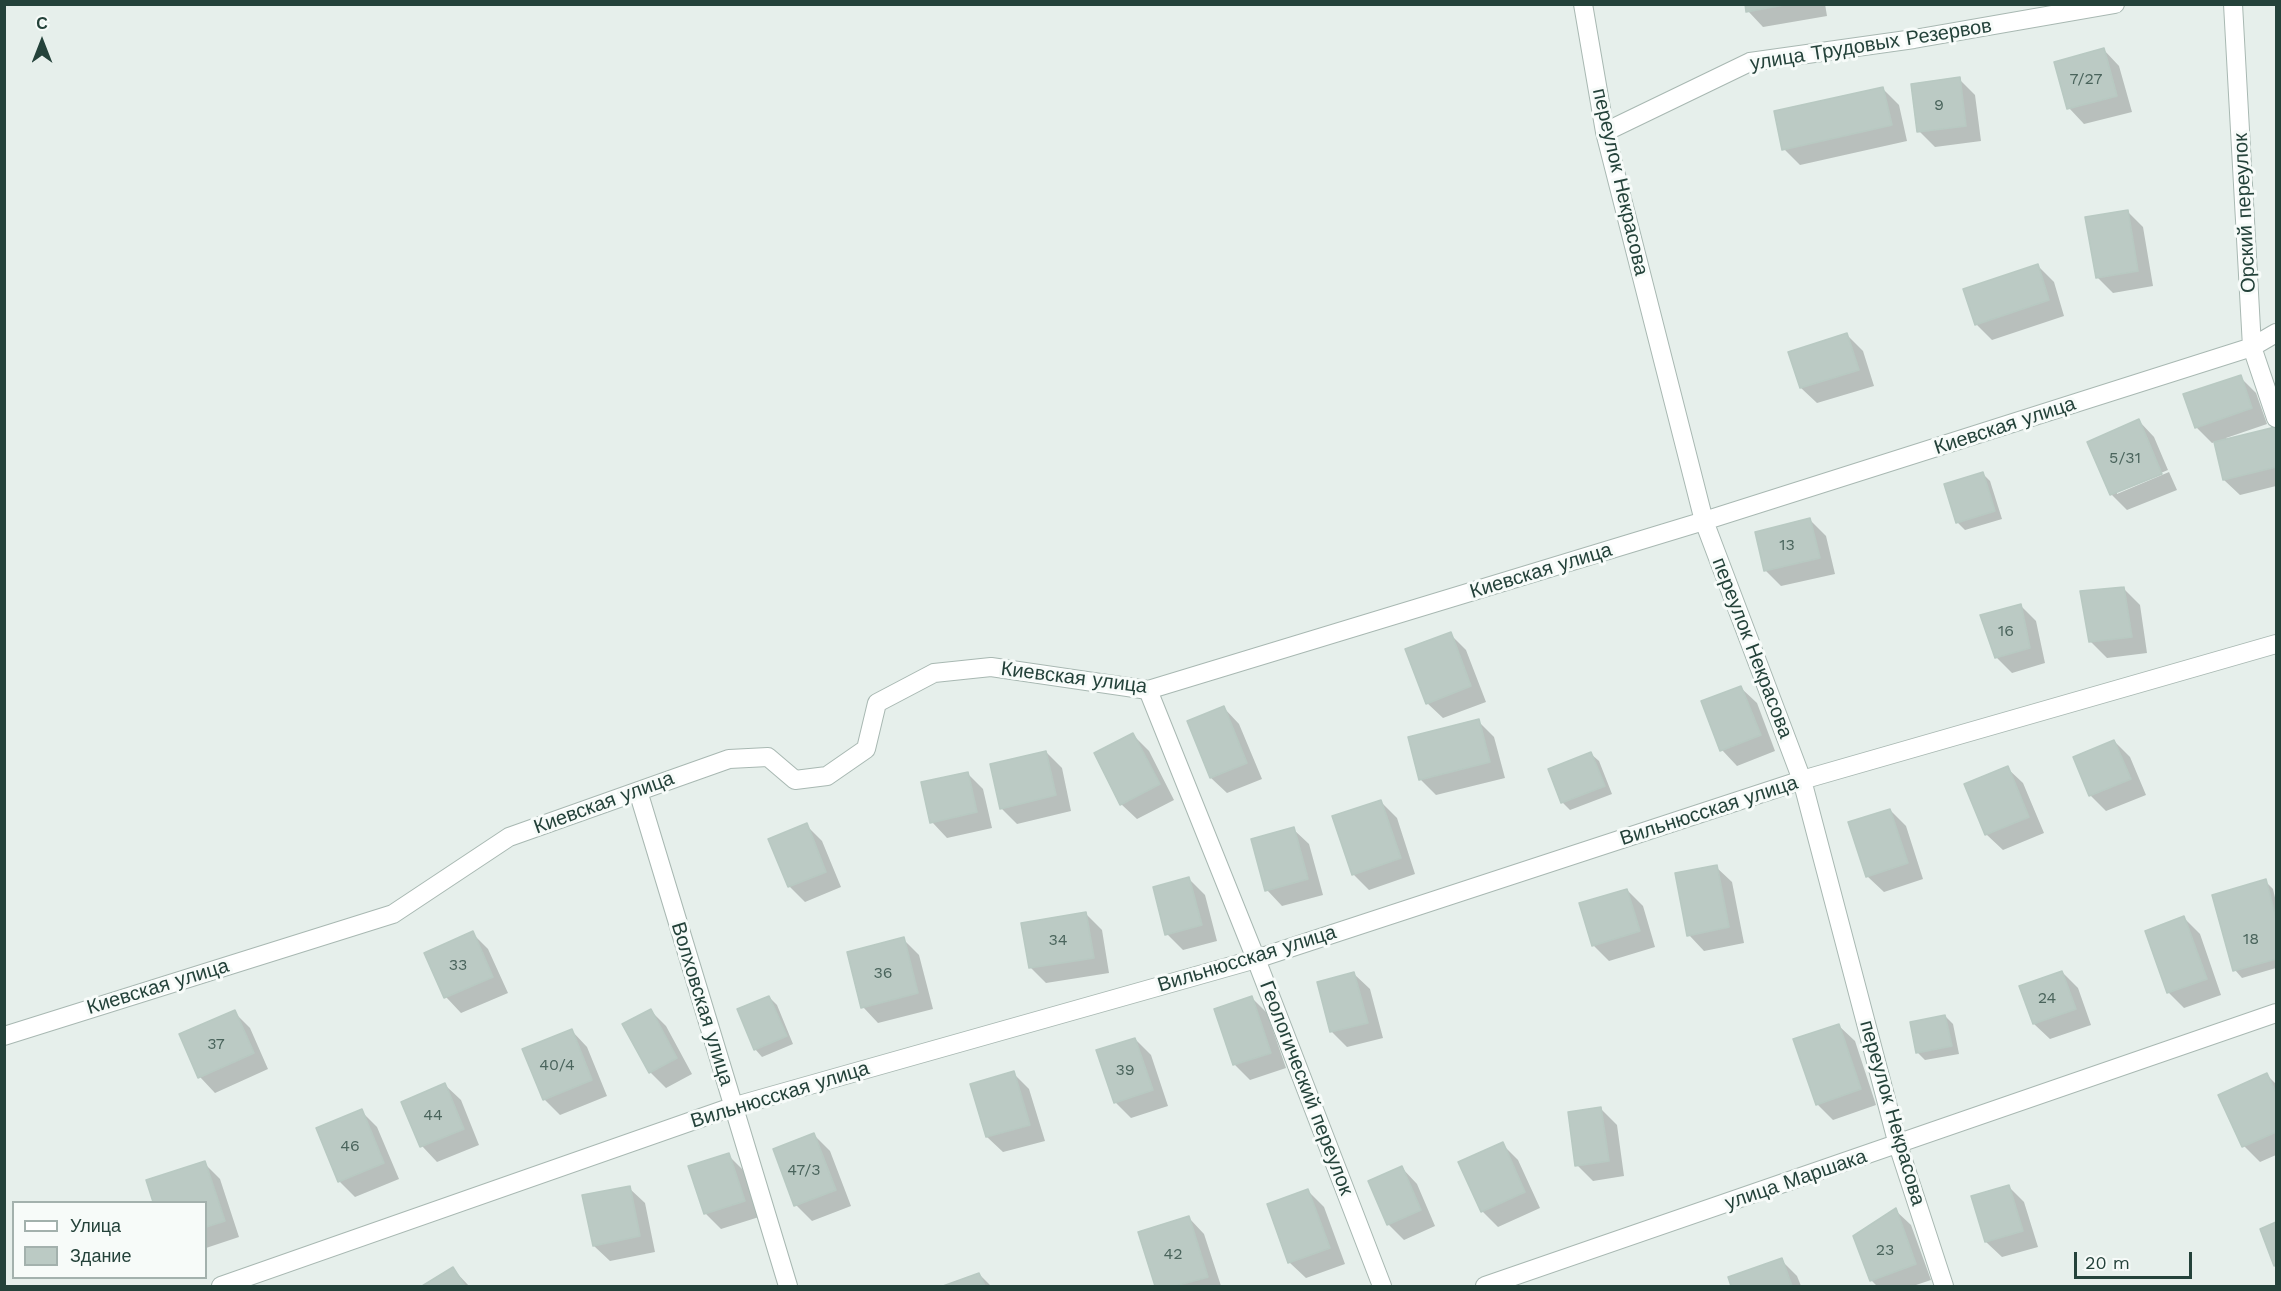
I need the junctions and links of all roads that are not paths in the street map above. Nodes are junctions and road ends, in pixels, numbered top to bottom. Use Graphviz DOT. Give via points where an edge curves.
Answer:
graph roads {
  1 [pos="1583,4"];
  2 [pos="2115,4"];
  3 [pos="2233,4"];
  4 [pos="1605,132"];
  5 [pos="2277,333"];
  6 [pos="2252,347"];
  7 [pos="2277,418"];
  8 [pos="1704,521"];
  9 [pos="2277,644"];
  10 [pos="1148,690"];
  11 [pos="1802,780"];
  12 [pos="638,791"];
  13 [pos="1256,959"];
  14 [pos="2277,1013"];
  15 [pos="4,1036"];
  16 [pos="732,1107"];
  17 [pos="1898,1145"];
  18 [pos="221,1287"];
  19 [pos="788,1287"];
  20 [pos="1382,1287"];
  21 [pos="1485,1287"];
  22 [pos="1944,1287"];
  1 -- 4 [label="street, переулок Некрасова"];
  2 -- 4 [label="street, улица Трудовых Резервов" via="1914,39 1750,62"];
  3 -- 6 [label="street, Орский переулок"];
  4 -- 8 [label="street, переулок Некрасова"];
  5 -- 6 [label="street, Киевская улица"];
  6 -- 7 [label="street, Орский переулок"];
  6 -- 8 [label="street, Киевская улица"];
  8 -- 10 [label="street, Киевская улица"];
  8 -- 11 [label="street, переулок Некрасова"];
  9 -- 11 [label="street, Вильнюсская улица"];
  10 -- 12 [label="street, Киевская улица" via="991,667 934,673 877,703 866,749 827,776 795,780 768,757 729,759"];
  10 -- 13 [label="street, Геологический переулок"];
  11 -- 13 [label="street, Вильнюсская улица"];
  11 -- 17 [label="street, переулок Некрасова"];
  12 -- 15 [label="street, Киевская улица" via="509,837 393,914"];
  12 -- 16 [label="street, Волховская улица"];
  13 -- 16 [label="street, Вильнюсская улица"];
  13 -- 20 [label="street, Геологический переулок"];
  14 -- 17 [label="street, улица Маршака"];
  16 -- 18 [label="street, Вильнюсская улица"];
  16 -- 19 [label="street, Волховская улица"];
  17 -- 21 [label="street, улица Маршака"];
  17 -- 22 [label="street, переулок Некрасова"];
}
